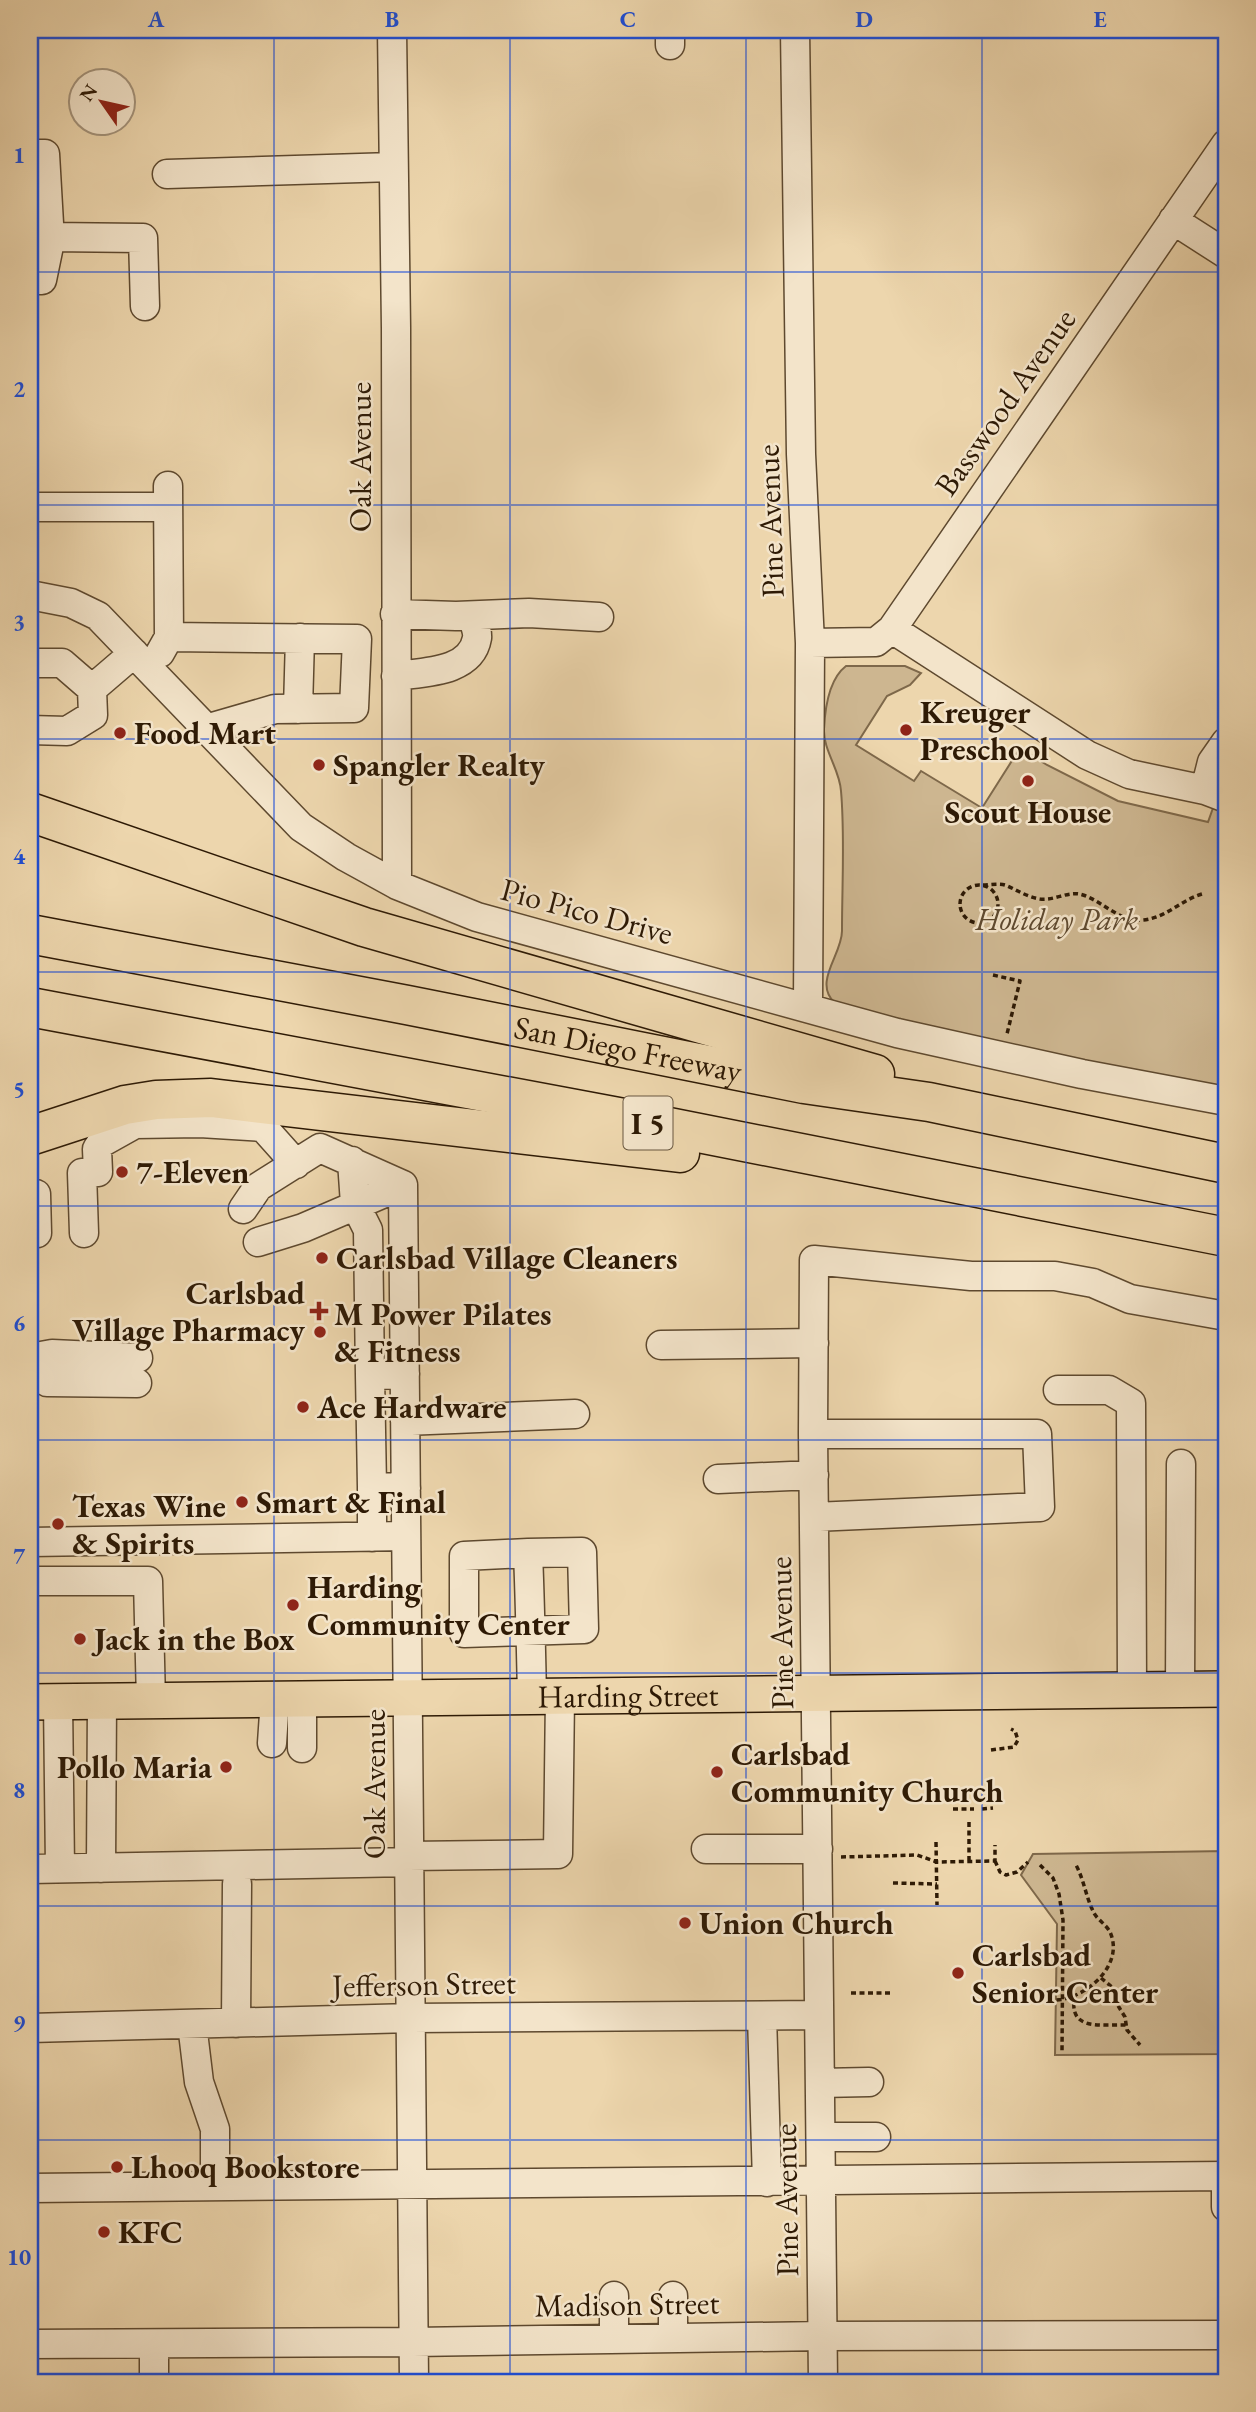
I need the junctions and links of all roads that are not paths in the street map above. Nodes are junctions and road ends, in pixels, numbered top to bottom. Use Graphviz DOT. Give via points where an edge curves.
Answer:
graph roads {
  1 [pos="392,30"];
  2 [pos="795,30"];
  3 [pos="1226,144"];
  4 [pos="30,153"];
  5 [pos="393,167"];
  6 [pos="167,174"];
  7 [pos="1173,220"];
  8 [pos="50,237"];
  9 [pos="1226,254"];
  10 [pos="30,280"];
  11 [pos="145,306"];
  12 [pos="30,507"];
  13 [pos="30,595"];
  14 [pos="396,614"];
  15 [pos="472,616"];
  16 [pos="599,617"];
  17 [pos="892,629"];
  18 [pos="169,636"];
  19 [pos="300,638"];
  20 [pos="810,643"];
  21 [pos="142,662"];
  22 [pos="30,663"];
  23 [pos="396,676"];
  24 [pos="92,690"];
  25 [pos="298,709"];
  26 [pos="206,729"];
  27 [pos="30,730"];
  28 [pos="1226,742"];
  29 [pos="1216,794"];
  30 [pos="30,811"];
  31 [pos="397,885"];
  32 [pos="30,934"];
  33 [pos="30,1007"];
  34 [pos="808,1008"];
  35 [pos="1226,1101"];
  36 [pos="929,1102"];
  37 [pos="30,1136"];
  38 [pos="352,1161"];
  39 [pos="296,1164"];
  40 [pos="1226,1164"];
  41 [pos="403,1185"];
  42 [pos="972,1187"];
  43 [pos="30,1195"];
  44 [pos="355,1204"];
  45 [pos="243,1209"];
  46 [pos="37,1233"];
  47 [pos="84,1234"];
  48 [pos="1226,1237"];
  49 [pos="258,1242"];
  50 [pos="1226,1316"];
  51 [pos="814,1343"];
  52 [pos="661,1345"];
  53 [pos="30,1358"];
  54 [pos="30,1370"];
  55 [pos="405,1374"];
  56 [pos="370,1375"];
  57 [pos="1058,1390"];
  58 [pos="575,1414"];
  59 [pos="405,1421"];
  60 [pos="813,1434"];
  61 [pos="1181,1464"];
  62 [pos="814,1475"];
  63 [pos="718,1479"];
  64 [pos="372,1487"];
  65 [pos="406,1488"];
  66 [pos="814,1517"];
  67 [pos="406,1536"];
  68 [pos="372,1537"];
  69 [pos="30,1542"];
  70 [pos="528,1553"];
  71 [pos="30,1581"];
  72 [pos="530,1630"];
  73 [pos="1180,1689"];
  74 [pos="1226,1689"];
  75 [pos="1132,1690"];
  76 [pos="816,1693"];
  77 [pos="546,1696"];
  78 [pos="408,1698"];
  79 [pos="288,1699"];
  80 [pos="103,1700"];
  81 [pos="44,1701"];
  82 [pos="151,1701"];
  83 [pos="272,1743"];
  84 [pos="302,1748"];
  85 [pos="706,1849"];
  86 [pos="829,1853"];
  87 [pos="409,1859"];
  88 [pos="235,1866"];
  89 [pos="60,1868"];
  90 [pos="101,1868"];
  91 [pos="30,1869"];
  92 [pos="819,2015"];
  93 [pos="762,2016"];
  94 [pos="412,2018"];
  95 [pos="236,2023"];
  96 [pos="192,2024"];
  97 [pos="30,2028"];
  98 [pos="869,2082"];
  99 [pos="820,2083"];
  100 [pos="821,2137"];
  101 [pos="876,2137"];
  102 [pos="1226,2176"];
  103 [pos="411,2182"];
  104 [pos="767,2182"];
  105 [pos="821,2182"];
  106 [pos="215,2185"];
  107 [pos="30,2188"];
  108 [pos="1226,2207"];
  109 [pos="614,2296"];
  110 [pos="673,2296"];
  111 [pos="1226,2335"];
  112 [pos="823,2336"];
  113 [pos="673,2338"];
  114 [pos="614,2339"];
  115 [pos="414,2342"];
  116 [pos="30,2344"];
  117 [pos="154,2344"];
  118 [pos="154,2382"];
  119 [pos="414,2382"];
  120 [pos="823,2382"];
  1 -- 5 [label="street, Oak Avenue"];
  2 -- 20 [label="street, Pine Avenue" via="801,456"];
  3 -- 7 [label="street, Basswood Avenue"];
  4 -- 8 [label="street" via="45,154"];
  5 -- 6 [label="street"];
  5 -- 14 [label="street, Oak Avenue"];
  7 -- 9 [label="street"];
  7 -- 17 [label="street, Basswood Avenue"];
  8 -- 10 [label="street" via="42,280"];
  8 -- 11 [label="street" via="143,238"];
  12 -- 18 [label="street" via="168,496"];
  13 -- 21 [label="street, Pio Pico Drive" via="71,603 98,616"];
  14 -- 15 [label="street"];
  14 -- 23 [label="street, Oak Avenue"];
  15 -- 16 [label="street"];
  15 -- 23 [label="street" via="477,640 458,664"];
  17 -- 20 [label="street" via="876,642"];
  17 -- 29 [label="street" via="1087,755 1129,774"];
  18 -- 19 [label="street"];
  18 -- 21 [label="street"];
  19 -- 25 [label="street"];
  19 -- 25 [label="street" via="356,639 355,695 354,708"];
  20 -- 34 [label="street, Pine Avenue"];
  21 -- 24 [label="street"];
  21 -- 26 [label="street, Pio Pico Drive"];
  22 -- 24 [label="street" via="62,663"];
  23 -- 31 [label="street, Oak Avenue"];
  24 -- 27 [label="street" via="93,715 67,731"];
  25 -- 26 [label="street" via="275,709"];
  26 -- 31 [label="street, Pio Pico Drive" via="301,827"];
  28 -- 29 [label="street" via="1212,762"];
  30 -- 36 [label="highway" via="364,927 884,1077"];
  31 -- 34 [label="street, Pio Pico Drive" via="477,917"];
  32 -- 36 [label="highway, San Diego Freeway / I 5" via="804,1084"];
  33 -- 42 [label="highway, I 5"];
  34 -- 35 [label="street, Pio Pico Drive" via="963,1048"];
  36 -- 40 [label="highway, San Diego Freeway / I 5"];
  37 -- 42 [label="highway" via="125,1105 211,1098"];
  38 -- 39 [label="street" via="320,1148"];
  38 -- 41 [label="street"];
  38 -- 44 [label="street"];
  39 -- 45 [label="street" via="258,1187"];
  39 -- 47 [label="street" via="263,1127 135,1124 101,1143 97,1149 99,1172 82,1172"];
  41 -- 44 [label="street"];
  41 -- 55 [label="street, Oak Avenue"];
  42 -- 48 [label="highway, I 5"];
  43 -- 46 [label="street" via="36,1194"];
  44 -- 49 [label="street"];
  44 -- 56 [label="street" via="368,1230"];
  50 -- 51 [label="street, Pine Avenue" via="1130,1299 1093,1283 1055,1276 971,1276 814,1260"];
  51 -- 52 [label="street"];
  51 -- 60 [label="street, Pine Avenue"];
  53 -- 54 [label="street" via="52,1354 138,1370 47,1382"];
  55 -- 56 [label="street"];
  55 -- 59 [label="street, Oak Avenue"];
  56 -- 64 [label="street"];
  57 -- 75 [label="street" via="1109,1390 1131,1403"];
  58 -- 59 [label="street"];
  59 -- 65 [label="street, Oak Avenue"];
  60 -- 62 [label="street, Pine Avenue"];
  60 -- 66 [label="street" via="1037,1434 1040,1507"];
  61 -- 73 [label="street"];
  62 -- 63 [label="street"];
  62 -- 66 [label="street, Pine Avenue"];
  64 -- 65 [label="street"];
  64 -- 68 [label="street"];
  65 -- 67 [label="street, Oak Avenue"];
  66 -- 76 [label="street, Pine Avenue"];
  67 -- 68 [label="street"];
  67 -- 78 [label="street, Oak Avenue"];
  68 -- 69 [label="street"];
  70 -- 72 [label="street"];
  70 -- 72 [label="street" via="582,1552 584,1629"];
  70 -- 72 [label="street" via="464,1556 464,1633"];
  71 -- 82 [label="street" via="149,1581"];
  72 -- 77 [label="street"];
  73 -- 74 [label="main road, Harding Street"];
  73 -- 75 [label="main road, Harding Street"];
  75 -- 76 [label="main road, Harding Street"];
  76 -- 77 [label="main road, Harding Street"];
  76 -- 86 [label="street, Pine Avenue"];
  77 -- 78 [label="main road, Harding Street"];
  77 -- 87 [label="street" via="558,1854"];
  78 -- 79 [label="main road, Harding Street"];
  78 -- 87 [label="street, Oak Avenue"];
  79 -- 82 [label="main road, Harding Street"];
  79 -- 83 [label="street"];
  79 -- 84 [label="street"];
  80 -- 81 [label="main road, Harding Street"];
  80 -- 82 [label="main road, Harding Street"];
  80 -- 90 [label="street"];
  81 -- 89 [label="street"];
  85 -- 86 [label="street"];
  86 -- 92 [label="street, Pine Avenue"];
  87 -- 88 [label="street" via="270,1854"];
  87 -- 94 [label="street, Oak Avenue"];
  88 -- 90 [label="street"];
  88 -- 95 [label="street"];
  89 -- 90 [label="street"];
  89 -- 91 [label="street"];
  92 -- 93 [label="street, Jefferson Street"];
  92 -- 99 [label="street, Pine Avenue"];
  93 -- 94 [label="street, Jefferson Street"];
  93 -- 104 [label="street"];
  94 -- 95 [label="street, Jefferson Street"];
  94 -- 103 [label="street, Oak Avenue"];
  95 -- 96 [label="street, Jefferson Street"];
  96 -- 97 [label="street, Jefferson Street"];
  96 -- 106 [label="street" via="199,2082 215,2129"];
  98 -- 99 [label="street"];
  99 -- 100 [label="street, Pine Avenue"];
  100 -- 101 [label="street"];
  100 -- 105 [label="street, Pine Avenue"];
  102 -- 105 [label="street"];
  102 -- 108 [label="street"];
  103 -- 104 [label="street"];
  103 -- 106 [label="street"];
  103 -- 115 [label="street, Oak Avenue"];
  104 -- 105 [label="street"];
  105 -- 112 [label="street, Pine Avenue"];
  106 -- 107 [label="street"];
  109 -- 114 [label="street"];
  110 -- 113 [label="street"];
  111 -- 112 [label="street, Madison Street"];
  112 -- 113 [label="street, Madison Street"];
  112 -- 120 [label="street, Pine Avenue"];
  113 -- 114 [label="street, Madison Street"];
  114 -- 115 [label="street, Madison Street"];
  115 -- 117 [label="street, Madison Street"];
  115 -- 119 [label="street, Oak Avenue"];
  116 -- 117 [label="street, Madison Street"];
  117 -- 118 [label="street"];
}
